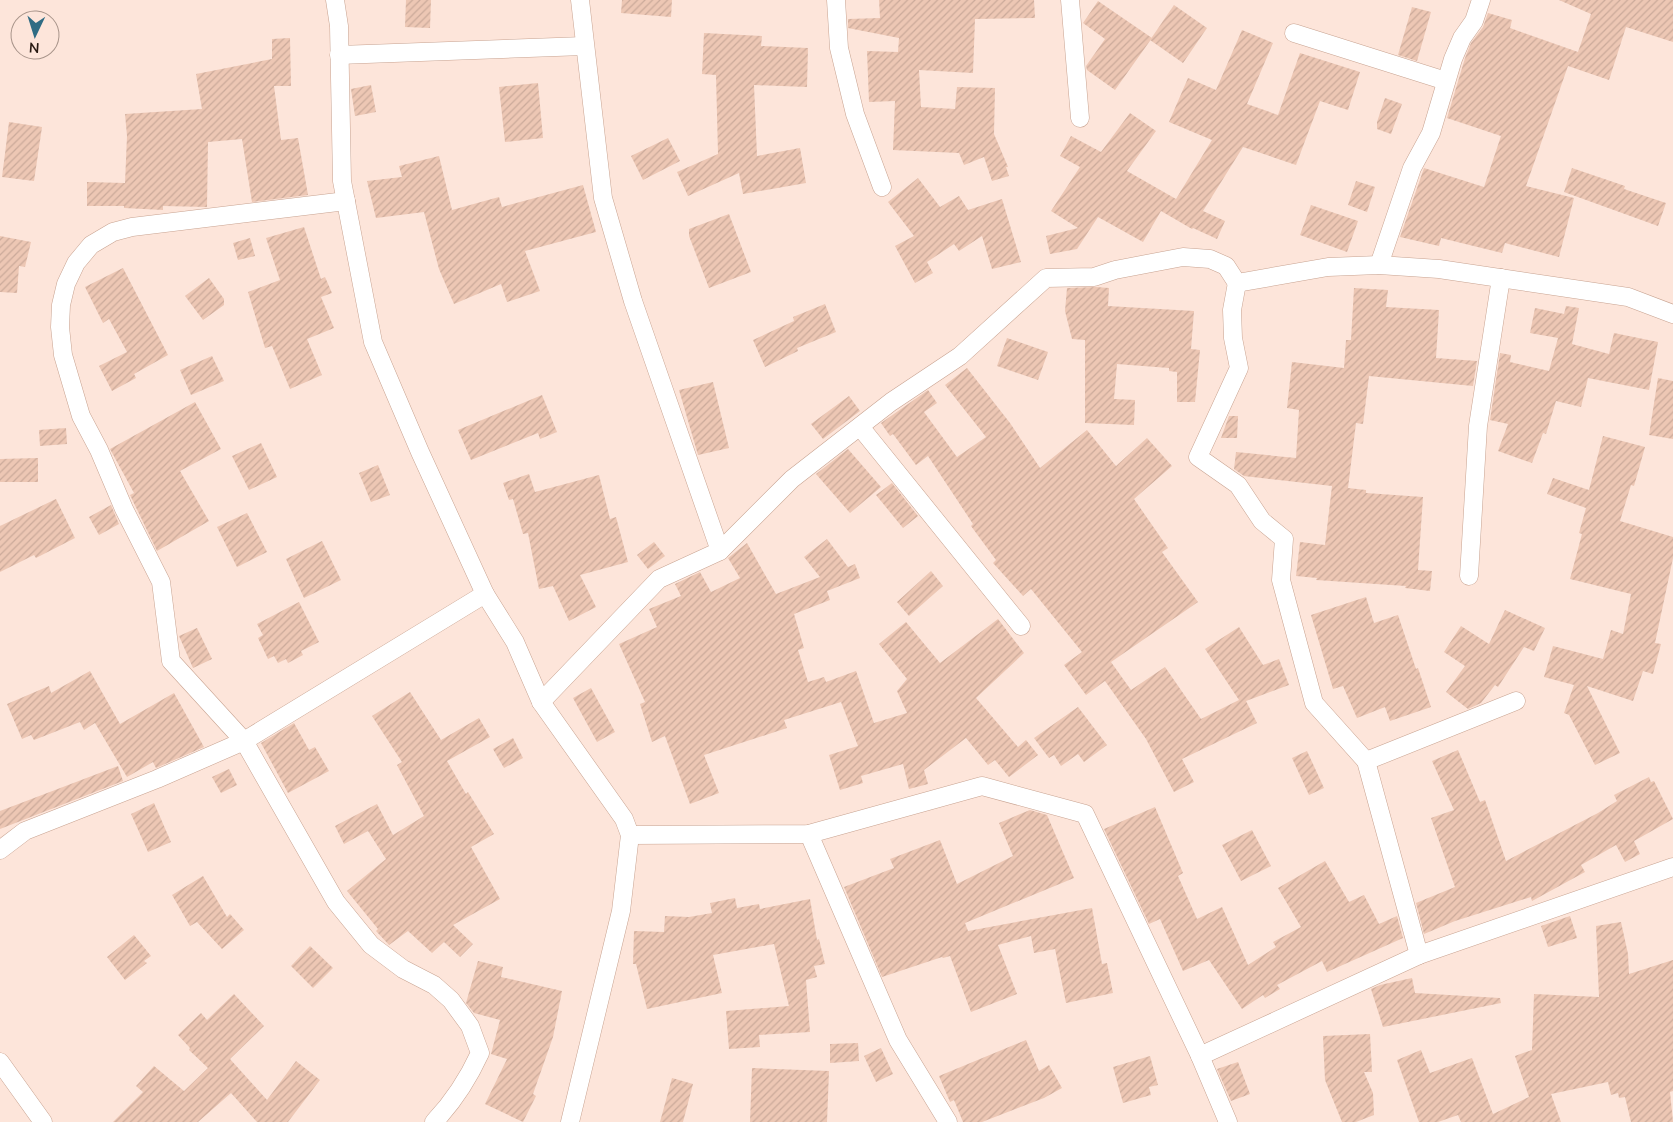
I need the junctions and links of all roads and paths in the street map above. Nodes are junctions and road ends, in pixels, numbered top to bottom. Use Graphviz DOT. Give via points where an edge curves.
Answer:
graph roads {
  1 [pos="335,0"];
  2 [pos="580,0"];
  3 [pos="836,0"];
  4 [pos="1070,0"];
  5 [pos="1481,0"];
  6 [pos="1294,33"];
  7 [pos="584,46"];
  8 [pos="340,55"];
  9 [pos="1446,81"];
  10 [pos="1080,118"];
  11 [pos="882,187"];
  12 [pos="346,201"];
  13 [pos="1379,265"];
  14 [pos="1500,278"];
  15 [pos="1237,283"];
  16 [pos="1673,314"];
  17 [pos="861,428"];
  18 [pos="720,551"];
  19 [pos="1469,576"];
  20 [pos="486,594"];
  21 [pos="1021,626"];
  22 [pos="1516,701"];
  23 [pos="541,702"];
  24 [pos="244,741"];
  25 [pos="1366,761"];
  26 [pos="630,834"];
  27 [pos="809,834"];
  28 [pos="0,850"];
  29 [pos="1673,867"];
  30 [pos="1419,955"];
  31 [pos="1200,1056"];
  32 [pos="0,1062"];
  33 [pos="43,1122"];
  34 [pos="434,1122"];
  35 [pos="570,1122"];
  36 [pos="948,1122"];
  37 [pos="1228,1122"];
  1 -- 8 [label="street"];
  2 -- 7 [label="street"];
  3 -- 11 [label="street" via="839,48 855,114"];
  4 -- 10 [label="street"];
  5 -- 9 [label="street"];
  6 -- 9 [label="street"];
  7 -- 8 [label="street"];
  7 -- 18 [label="street" via="604,198 633,301"];
  8 -- 12 [label="street" via="342,180"];
  9 -- 13 [label="street" via="1431,133 1412,168"];
  12 -- 20 [label="street" via="373,342"];
  12 -- 24 [label="street" via="113,232 91,245 76,263 61,305 60,327 71,385 81,416 160,582 171,661"];
  13 -- 14 [label="street"];
  13 -- 15 [label="street" via="1328,267"];
  14 -- 16 [label="street" via="1628,297"];
  14 -- 19 [label="street" via="1478,426"];
  15 -- 17 [label="street" via="1226,266 1210,259 1183,257 1094,277 1046,278 960,356 891,402"];
  15 -- 25 [label="street" via="1232,310 1239,368 1198,457 1238,485 1262,521 1284,539 1281,580 1314,703"];
  17 -- 18 [label="street" via="792,479"];
  17 -- 21 [label="street"];
  18 -- 23 [label="street" via="660,579"];
  20 -- 23 [label="street" via="515,642"];
  20 -- 24 [label="street"];
  22 -- 25 [label="street"];
  23 -- 26 [label="street" via="624,819"];
  24 -- 28 [label="street" via="26,832"];
  24 -- 34 [label="street" via="336,902 371,945 403,969 434,985 451,1000 470,1026 480,1053 451,1105"];
  25 -- 30 [label="street"];
  26 -- 27 [label="street"];
  26 -- 35 [label="street" via="621,911"];
  27 -- 31 [label="street" via="982,786 1085,814"];
  27 -- 36 [label="street" via="898,1040"];
  29 -- 30 [label="street"];
  30 -- 31 [label="street"];
  31 -- 37 [label="street"];
  32 -- 33 [label="street"];
}
